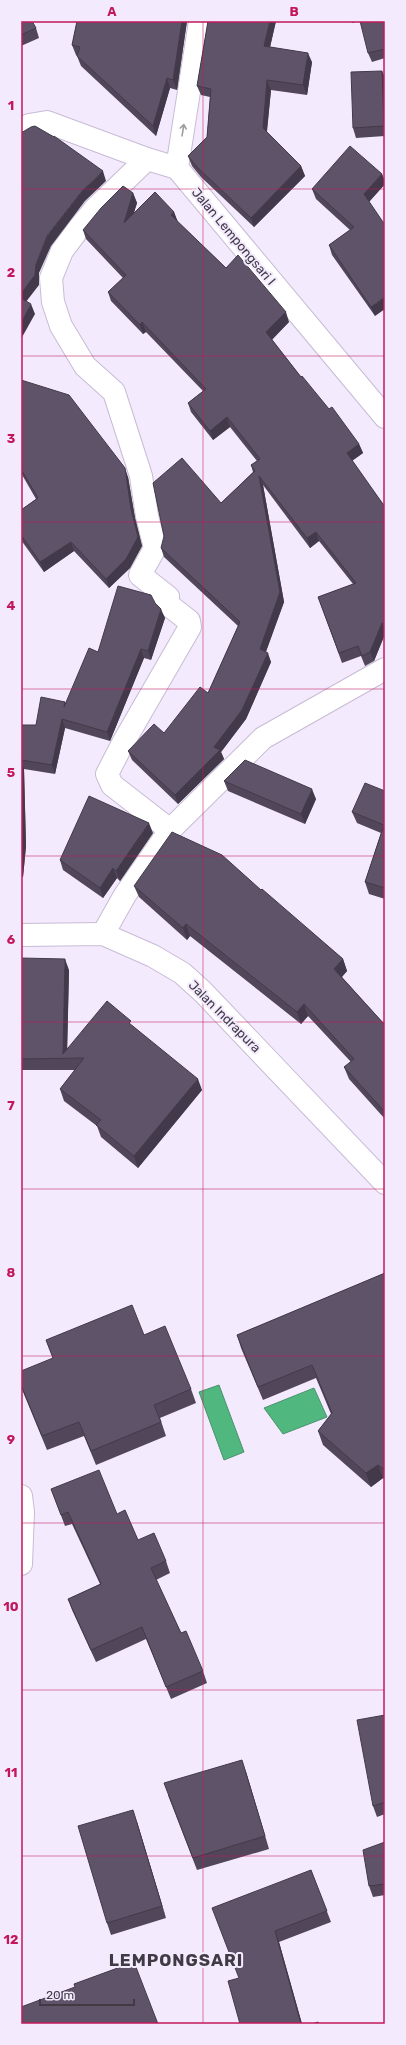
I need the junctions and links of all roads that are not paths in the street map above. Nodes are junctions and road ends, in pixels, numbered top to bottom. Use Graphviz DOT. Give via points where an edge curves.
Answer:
graph roads {
  1 [pos="200,21"];
  2 [pos="21,131"];
  3 [pos="147,159"];
  4 [pos="178,168"];
  5 [pos="385,417"];
  6 [pos="385,669"];
  7 [pos="170,830"];
  8 [pos="103,934"];
  9 [pos="21,935"];
  10 [pos="385,1183"];
  11 [pos="21,1496"];
  12 [pos="21,1564"];
  4 -- 1 [label="street, one-way"];
  2 -- 3 [label="street" via="29,125 47,122"];
  3 -- 4 [label="street"];
  3 -- 7 [label="street" via="110,193 80,227 62,251 51,278 52,302 61,326 85,366 114,392 142,476 147,516 155,548 140,574 168,597 166,603 190,624 107,774 112,785"];
  4 -- 5 [label="street, Jalan Lempongsari I"];
  6 -- 7 [label="street" via="263,738"];
  7 -- 8 [label="street" via="125,895"];
  8 -- 9 [label="street, Jalan Indrapura"];
  8 -- 10 [label="street, Jalan Indrapura" via="153,956 198,987"];
  11 -- 12 [label="street" via="24,1512"];
}
